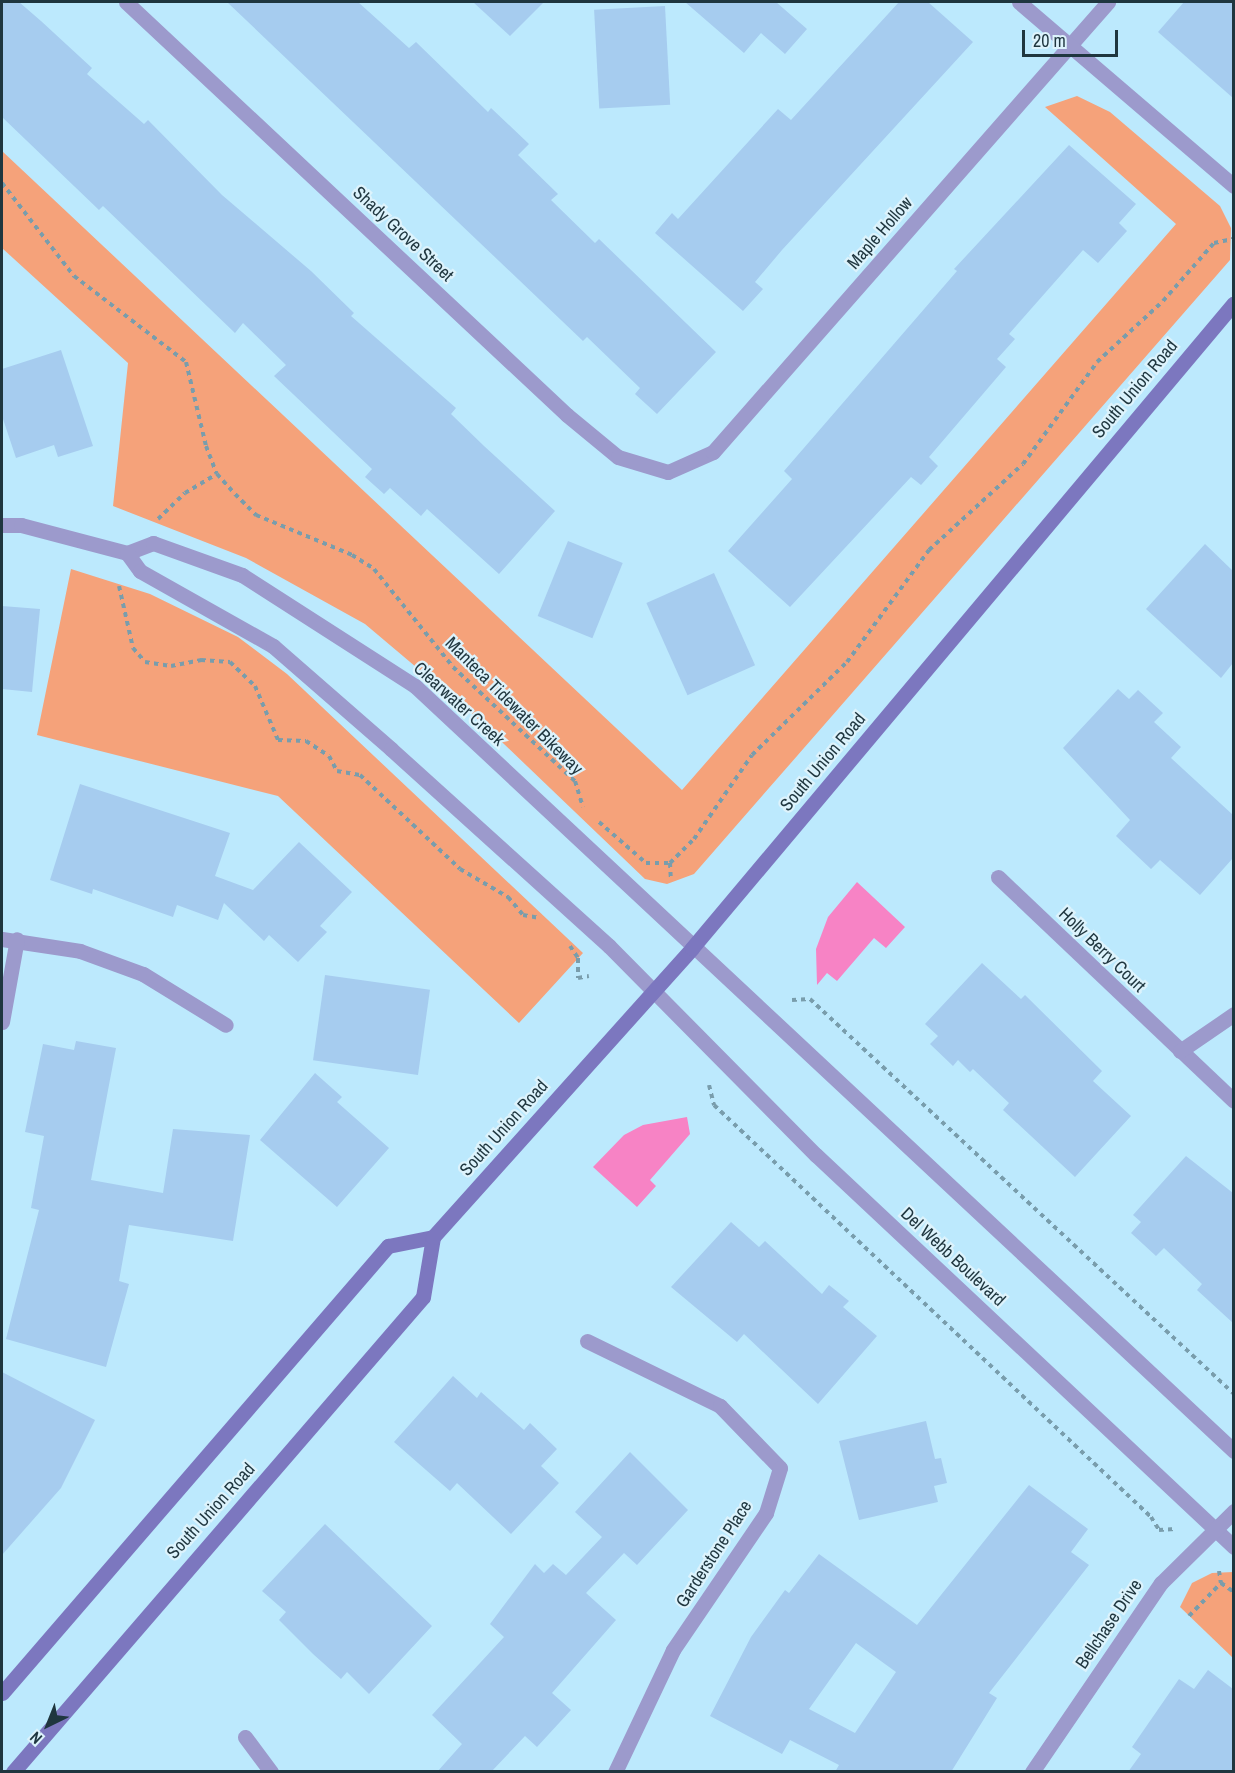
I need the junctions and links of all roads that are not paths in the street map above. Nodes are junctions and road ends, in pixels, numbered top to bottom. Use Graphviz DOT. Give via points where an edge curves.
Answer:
graph roads {
  1 [pos="126,2"];
  2 [pos="1019,2"];
  3 [pos="1107,2"];
  4 [pos="1070,45"];
  5 [pos="1233,186"];
  6 [pos="1233,303"];
  7 [pos="668,472"];
  8 [pos="2,525"];
  9 [pos="127,553"];
  10 [pos="998,877"];
  11 [pos="2,939"];
  12 [pos="17,939"];
  13 [pos="692,948"];
  14 [pos="652,989"];
  15 [pos="1233,1014"];
  16 [pos="2,1022"];
  17 [pos="226,1024"];
  18 [pos="1180,1051"];
  19 [pos="1233,1101"];
  20 [pos="433,1237"];
  21 [pos="587,1341"];
  22 [pos="1233,1451"];
  23 [pos="1233,1511"];
  24 [pos="1215,1529"];
  25 [pos="1233,1547"];
  26 [pos="2,1693"];
  27 [pos="244,1737"];
  28 [pos="13,1772"];
  29 [pos="271,1772"];
  30 [pos="615,1772"];
  31 [pos="1032,1772"];
  1 -- 7 [label="street, Shady Grove Street" via="567,415 618,457"];
  2 -- 4 [label="street"];
  3 -- 4 [label="street, Maple Hollow"];
  4 -- 5 [label="street"];
  4 -- 7 [label="street, Maple Hollow" via="714,452"];
  6 -- 13 [label="street, South Union Road"];
  8 -- 9 [label="street" via="21,525"];
  9 -- 13 [label="street, Clearwater Creek" via="153,543 242,575 415,686"];
  9 -- 14 [label="street" via="140,571 273,646 461,812"];
  10 -- 18 [label="street, Holly Berry Court"];
  11 -- 12 [label="street"];
  12 -- 16 [label="street"];
  12 -- 17 [label="street" via="80,951 143,974"];
  13 -- 14 [label="street, South Union Road"];
  13 -- 22 [label="street"];
  14 -- 20 [label="street, South Union Road"];
  14 -- 24 [label="street, Del Webb Boulevard" via="816,1155"];
  15 -- 18 [label="street"];
  18 -- 19 [label="street, Holly Berry Court"];
  20 -- 26 [label="street" via="388,1246"];
  20 -- 28 [label="street, South Union Road" via="423,1298"];
  21 -- 30 [label="street, Garderstone Place" via="720,1407 780,1468 766,1513 674,1650"];
  23 -- 24 [label="street, Bellchase Drive"];
  24 -- 25 [label="street, Del Webb Boulevard"];
  24 -- 31 [label="street, Bellchase Drive" via="1161,1583"];
  27 -- 29 [label="street"];
}
